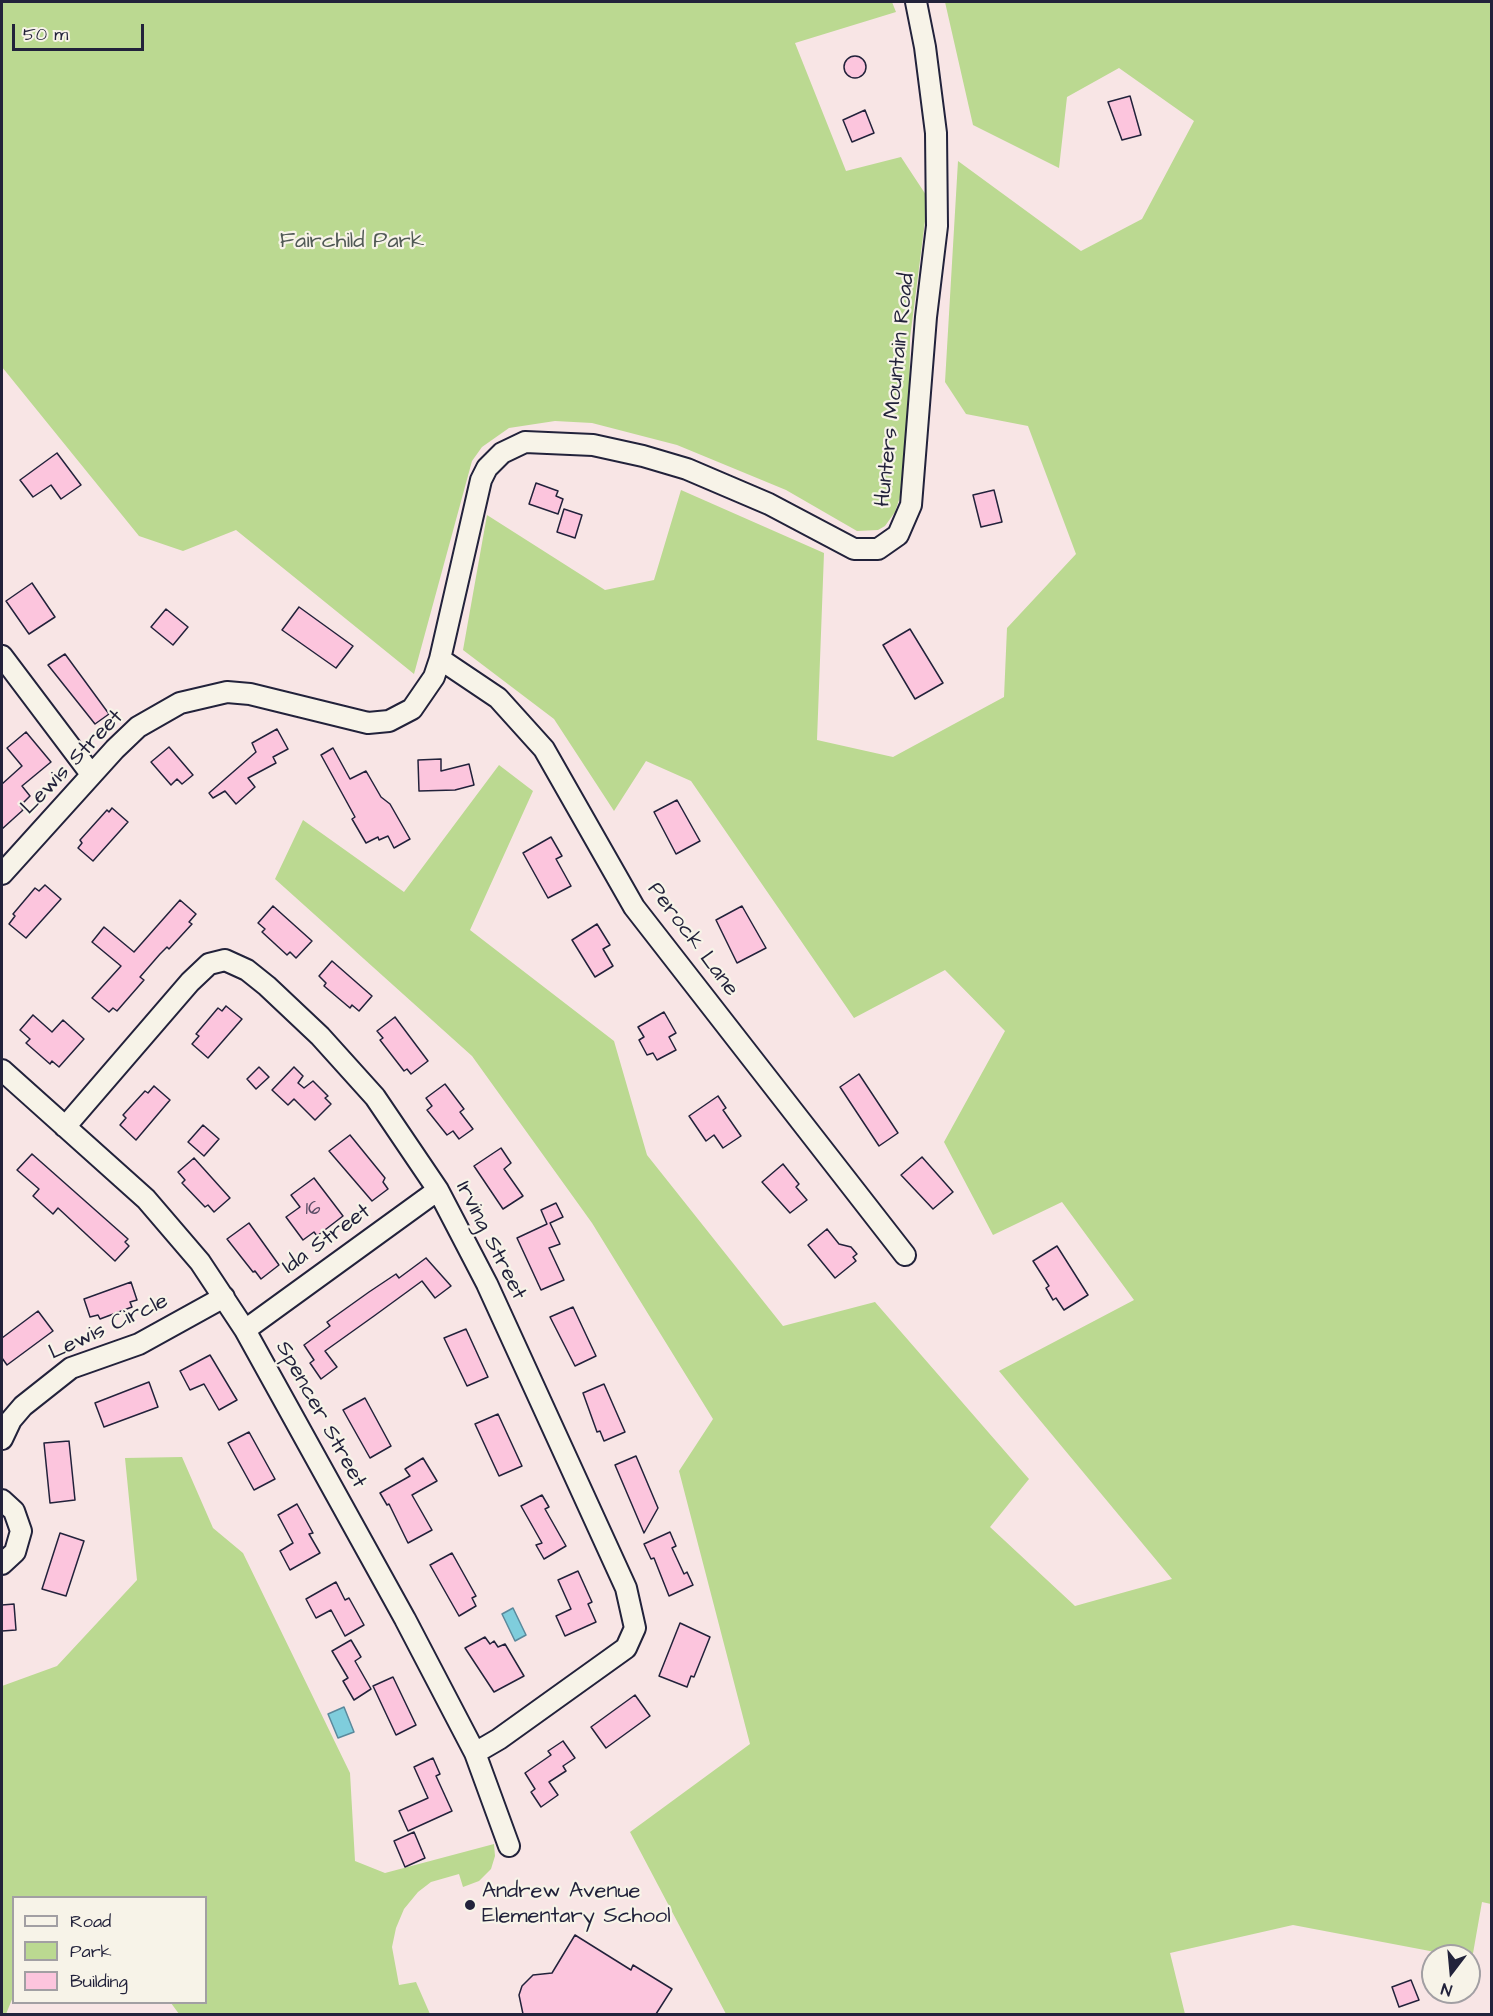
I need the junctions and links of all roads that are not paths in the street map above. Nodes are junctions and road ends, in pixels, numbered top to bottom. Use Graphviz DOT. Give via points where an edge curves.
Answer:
graph roads {
  1 [pos="916,2"];
  2 [pos="2,656"];
  3 [pos="440,659"];
  4 [pos="91,774"];
  5 [pos="2,874"];
  6 [pos="2,1071"];
  7 [pos="65,1127"];
  8 [pos="438,1190"];
  9 [pos="905,1255"];
  10 [pos="224,1297"];
  11 [pos="245,1330"];
  12 [pos="2,1439"];
  13 [pos="2,1500"];
  14 [pos="2,1564"];
  15 [pos="475,1753"];
  16 [pos="509,1846"];
  1 -- 3 [label="street, Hunters Mountain Road" via="936,133 937,226 911,505 898,535 878,549 854,549 769,504 644,456 593,445 525,442 502,453 487,468 482,480"];
  2 -- 4 [label="street"];
  3 -- 4 [label="street, Lewis Street" via="423,696 412,709 389,721 354,721 250,694 200,696 157,713"];
  3 -- 9 [label="street, Perock Lane" via="498,698 544,750 634,907"];
  4 -- 5 [label="street, Lewis Street"];
  6 -- 7 [label="street, Spencer Street"];
  7 -- 8 [label="street, Irving Street" via="190,982 209,964 225,960 248,970 320,1036 375,1097"];
  7 -- 10 [label="street, Spencer Street" via="146,1199 177,1233"];
  8 -- 11 [label="street, Ida Street"];
  8 -- 15 [label="street, Irving Street" via="487,1284 621,1578 634,1613 635,1628 626,1648"];
  10 -- 11 [label="street, Spencer Street"];
  10 -- 12 [label="street, Lewis Circle" via="139,1344 70,1368 23,1406"];
  11 -- 15 [label="street, Spencer Street"];
  13 -- 14 [label="street" via="14,1511 21,1531 15,1552"];
  15 -- 16 [label="street, Spencer Street"];
}
